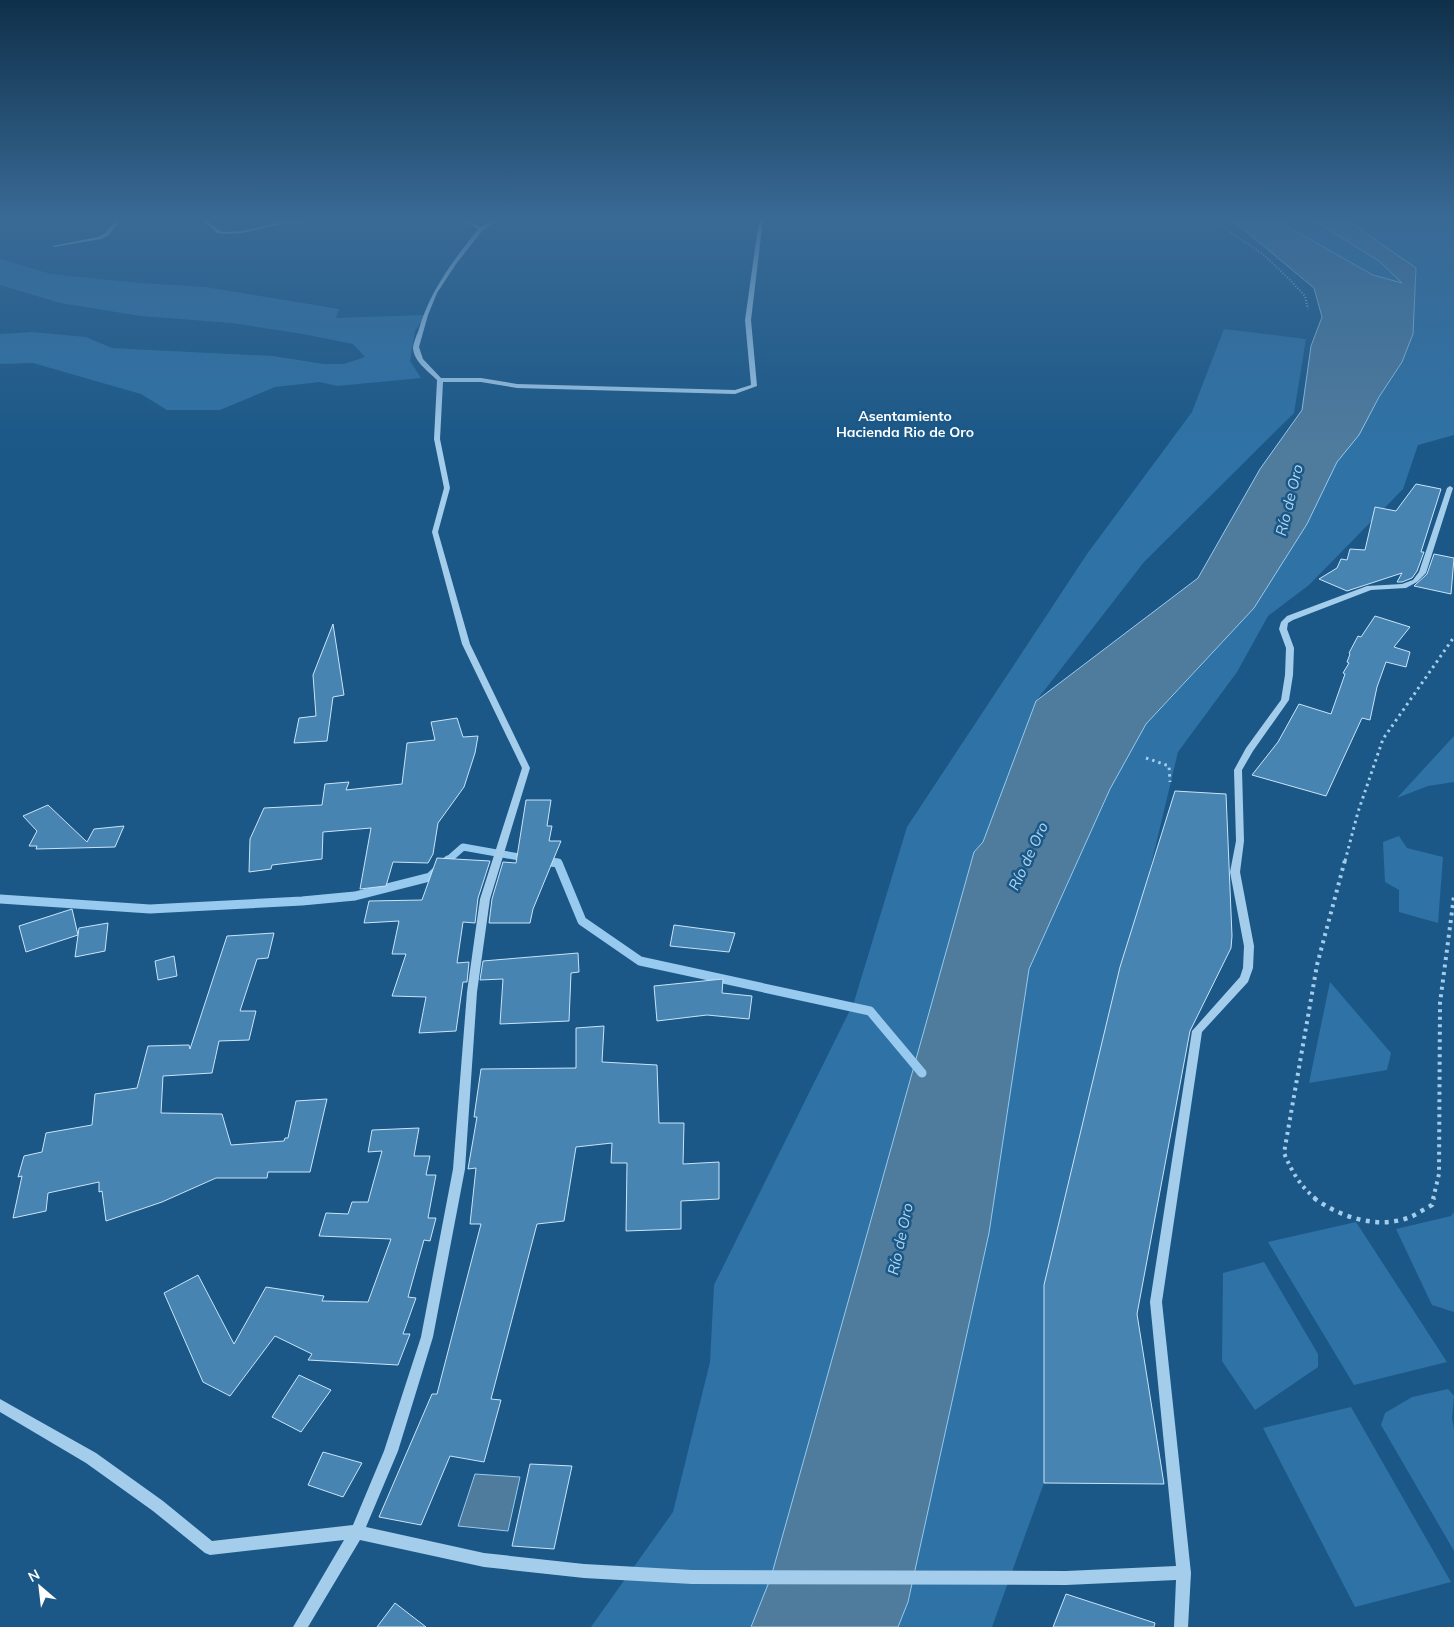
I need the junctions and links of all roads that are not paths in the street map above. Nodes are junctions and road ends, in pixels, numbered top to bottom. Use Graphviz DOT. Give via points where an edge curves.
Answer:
graph roads {
  1 [pos="434,296"];
  2 [pos="751,296"];
  3 [pos="440,380"];
  4 [pos="1450,488"];
  5 [pos="0,1405"];
  6 [pos="356,1532"];
  7 [pos="1184,1573"];
  8 [pos="300,1627"];
  9 [pos="1181,1627"];
  1 -- 3 [label="street" via="416,346 420,360"];
  2 -- 3 [label="street" via="748,320 754,386 747,389 726,392 517,386 481,380"];
  3 -- 6 [label="street" via="437,439 447,488 435,532 466,644 526,768 485,899 472,992 459,1169 427,1338 391,1451"];
  4 -- 7 [label="street" via="1422,573 1415,581 1403,586 1370,588 1285,622 1283,629 1290,648 1286,700 1238,770 1240,842 1235,872 1249,946 1248,968 1244,979 1197,1031 1156,1302"];
  5 -- 6 [label="street" via="91,1458 210,1548"];
  6 -- 7 [label="street" via="484,1560 584,1571 692,1577 1066,1578"];
  6 -- 8 [label="street"];
  7 -- 9 [label="street"];
}
